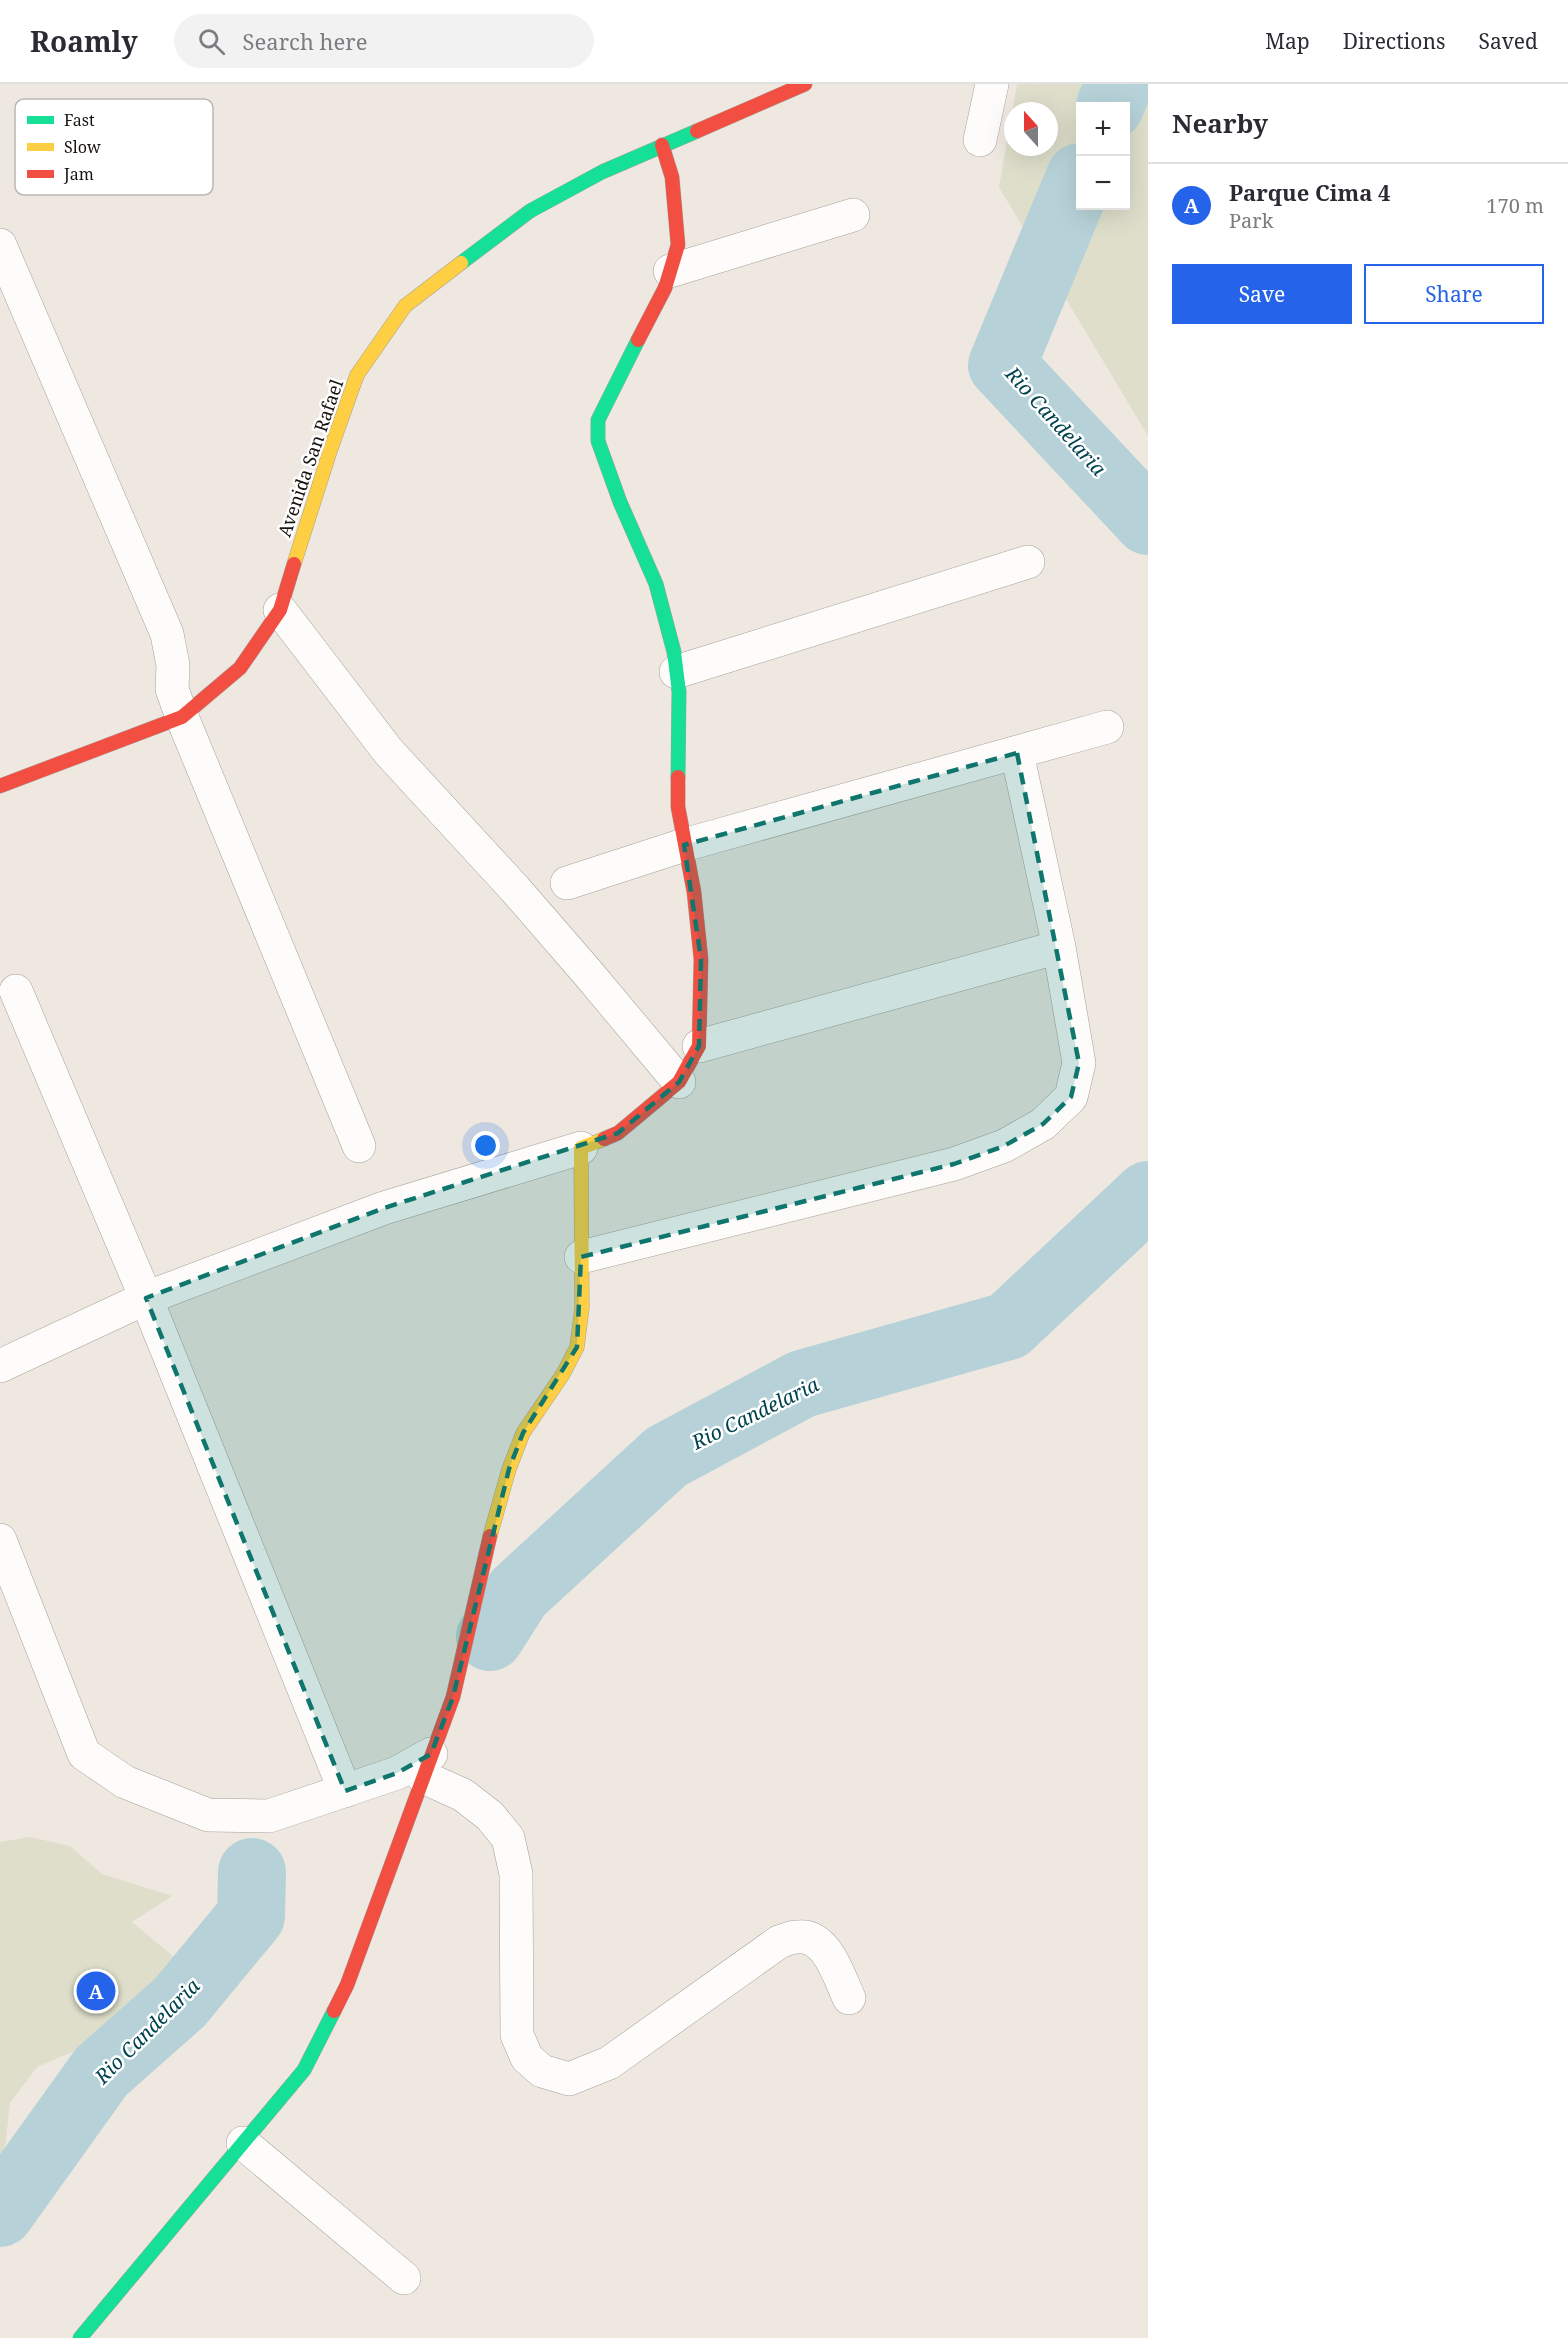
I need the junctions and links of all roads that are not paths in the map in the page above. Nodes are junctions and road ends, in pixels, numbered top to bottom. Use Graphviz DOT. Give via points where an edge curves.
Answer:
graph roads {
  1 [pos="805,84"];
  2 [pos="992,84"];
  3 [pos="980,140"];
  4 [pos="662,145"];
  5 [pos="853,215"];
  6 [pos="0,244"];
  7 [pos="670,271"];
  8 [pos="1028,562"];
  9 [pos="280,610"];
  10 [pos="676,672"];
  11 [pos="182,717"];
  12 [pos="1107,727"];
  13 [pos="1017,753"];
  14 [pos="0,786"];
  15 [pos="684,845"];
  16 [pos="567,883"];
  17 [pos="1059,946"];
  18 [pos="16,991"];
  19 [pos="699,1046"];
  20 [pos="679,1082"];
  21 [pos="359,1146"];
  22 [pos="581,1148"];
  23 [pos="581,1257"];
  24 [pos="146,1298"];
  25 [pos="0,1366"];
  26 [pos="0,1540"];
  27 [pos="427,1766"];
  28 [pos="345,1791"];
  29 [pos="849,1998"];
  30 [pos="243,2144"];
  31 [pos="404,2278"];
  32 [pos="80,2338"];
  1 -- 4 [label="street, Avenida San Rafael"];
  2 -- 3 [label="street"];
  4 -- 7 [label="street" via="672,177 678,245"];
  4 -- 9 [label="street, Avenida San Rafael" via="530,211 405,306 357,375"];
  5 -- 7 [label="street"];
  6 -- 11 [label="street" via="167,634 173,664 172,689"];
  7 -- 10 [label="street" via="598,420 598,441 656,584"];
  8 -- 10 [label="street"];
  9 -- 11 [label="street, Avenida San Rafael" via="240,668"];
  9 -- 20 [label="street" via="388,751 522,897"];
  10 -- 15 [label="street" via="678,807"];
  11 -- 14 [label="street, Avenida San Rafael"];
  11 -- 21 [label="street"];
  12 -- 13 [label="street"];
  13 -- 15 [label="street"];
  13 -- 17 [label="street"];
  15 -- 16 [label="street"];
  15 -- 19 [label="street" via="701,959"];
  17 -- 19 [label="street"];
  17 -- 23 [label="street" via="1079,1064 1071,1097 1043,1124 1004,1146 954,1164"];
  18 -- 24 [label="street"];
  19 -- 20 [label="street"];
  20 -- 22 [label="street" via="618,1133"];
  22 -- 23 [label="street"];
  22 -- 24 [label="street" via="384,1208"];
  23 -- 27 [label="street" via="582,1308 577,1347 523,1433 508,1469 453,1696"];
  24 -- 25 [label="street"];
  24 -- 28 [label="street"];
  26 -- 28 [label="street" via="84,1754 124,1782 208,1815 269,1816"];
  27 -- 28 [label="street"];
  27 -- 29 [label="street" via="490,1816 508,1838 516,1874 517,2035 527,2058 542,2071 569,2079 609,2063 779,1942 799,1936 814,1940 827,1953"];
  27 -- 30 [label="street" via="347,1985 304,2070"];
  30 -- 31 [label="street"];
  30 -- 32 [label="street"];
}
